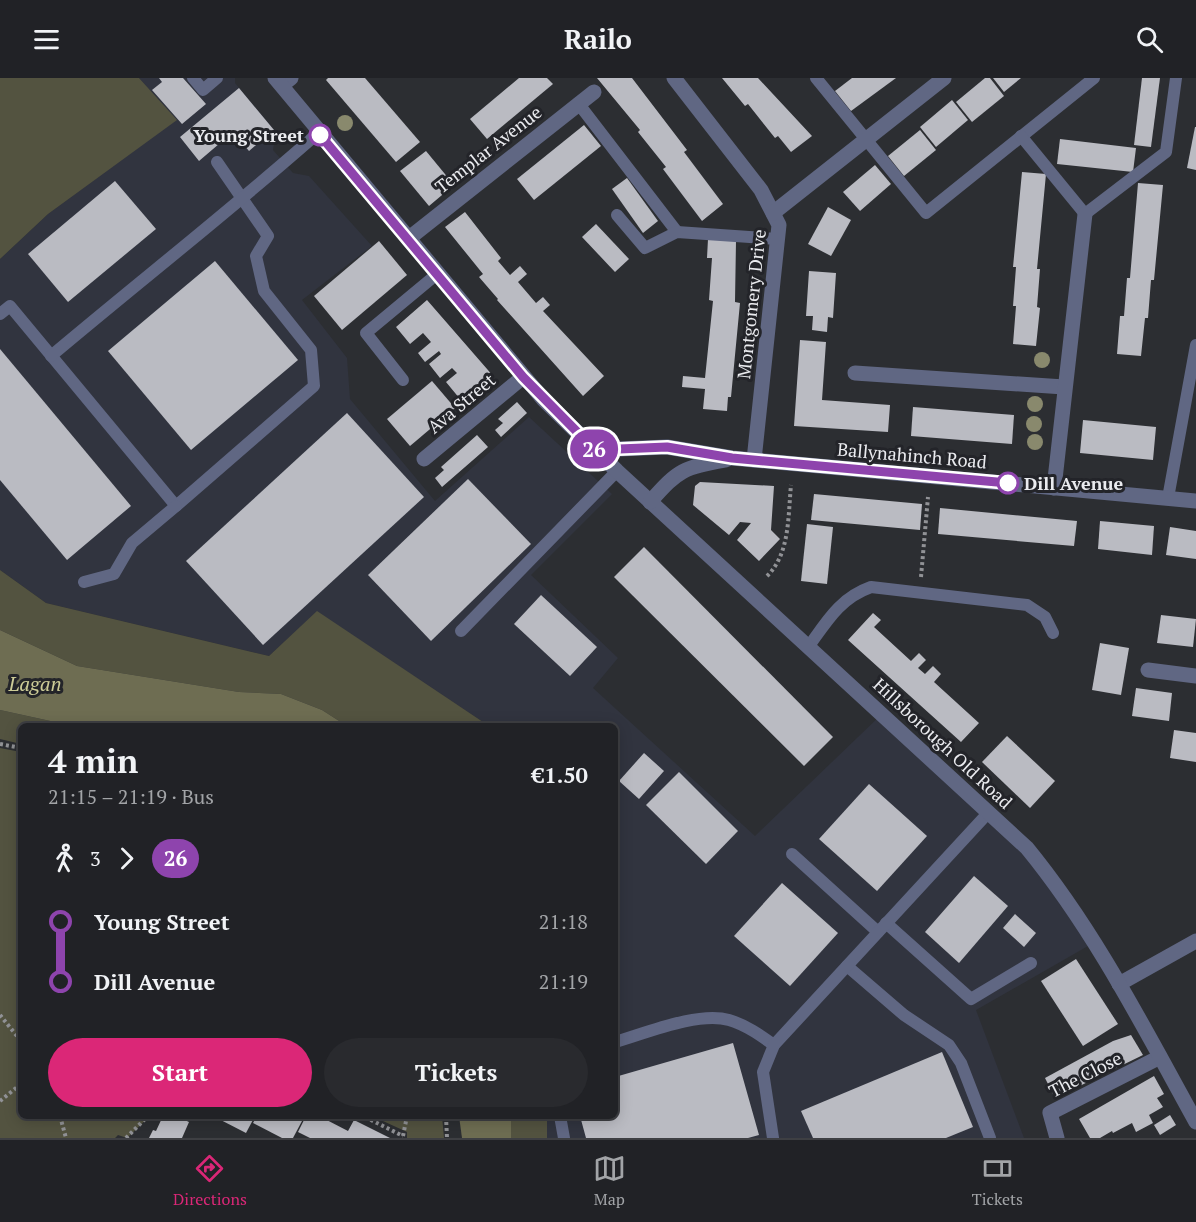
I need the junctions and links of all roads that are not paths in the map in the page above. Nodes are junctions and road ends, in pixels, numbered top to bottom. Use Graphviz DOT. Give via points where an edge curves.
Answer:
graph roads {
  1 [pos="193,78"];
  2 [pos="217,78"];
  3 [pos="674,78"];
  4 [pos="816,78"];
  5 [pos="944,78"];
  6 [pos="1094,78"];
  7 [pos="1176,78"];
  8 [pos="283,80"];
  9 [pos="594,92"];
  10 [pos="578,103"];
  11 [pos="318,133"];
  12 [pos="1021,136"];
  13 [pos="866,139"];
  14 [pos="217,162"];
  15 [pos="242,198"];
  16 [pos="773,213"];
  17 [pos="1085,214"];
  18 [pos="617,215"];
  19 [pos="677,232"];
  20 [pos="408,239"];
  21 [pos="778,239"];
  22 [pos="437,274"];
  23 [pos="0,314"];
  24 [pos="1196,345"];
  25 [pos="51,356"];
  26 [pos="855,373"];
  27 [pos="523,377"];
  28 [pos="403,380"];
  29 [pos="1064,387"];
  30 [pos="595,450"];
  31 [pos="732,458"];
  32 [pos="424,459"];
  33 [pos="754,460"];
  34 [pos="617,471"];
  35 [pos="1054,488"];
  36 [pos="1168,498"];
  37 [pos="1196,501"];
  38 [pos="650,502"];
  39 [pos="177,506"];
  40 [pos="84,582"];
  41 [pos="461,631"];
  42 [pos="1053,633"];
  43 [pos="809,646"];
  44 [pos="1148,670"];
  45 [pos="1196,676"];
  46 [pos="988,812"];
  47 [pos="792,854"];
  48 [pos="882,928"];
  49 [pos="1196,941"];
  50 [pos="1031,963"];
  51 [pos="847,966"];
  52 [pos="1119,984"];
  53 [pos="618,1041"];
  54 [pos="774,1046"];
  55 [pos="1160,1058"];
  56 [pos="561,1119"];
  57 [pos="1196,1122"];
  58 [pos="564,1138"];
  59 [pos="773,1138"];
  60 [pos="990,1138"];
  61 [pos="1057,1138"];
  1 -- 2 [label="lane" via="203,90"];
  3 -- 16 [label="street, Montgomery Drive" via="761,190"];
  4 -- 13 [label="lane"];
  5 -- 13 [label="street"];
  6 -- 12 [label="lane"];
  7 -- 17 [label="lane" via="1166,152"];
  8 -- 11 [label="street"];
  9 -- 10 [label="street, Templar Avenue"];
  10 -- 19 [label="lane"];
  10 -- 20 [label="street, Templar Avenue"];
  11 -- 15 [label="lane"];
  11 -- 20 [label="street"];
  12 -- 13 [label="lane" via="926,213"];
  12 -- 17 [label="lane"];
  13 -- 16 [label="street"];
  14 -- 15 [label="lane"];
  15 -- 25 [label="lane"];
  15 -- 39 [label="lane" via="268,236 256,256 264,291 311,350 314,386"];
  16 -- 21 [label="street, Montgomery Drive" via="779,225"];
  17 -- 29 [label="street"];
  18 -- 19 [label="lane" via="645,248"];
  19 -- 21 [label="lane"];
  20 -- 22 [label="street"];
  21 -- 33 [label="street, Montgomery Drive"];
  22 -- 27 [label="street"];
  22 -- 28 [label="lane" via="366,333"];
  23 -- 25 [label="lane" via="10,306"];
  24 -- 36 [label="lane"];
  25 -- 39 [label="lane"];
  26 -- 29 [label="street"];
  27 -- 30 [label="street"];
  27 -- 32 [label="street, Ava Street"];
  29 -- 35 [label="street"];
  30 -- 31 [label="street, Ballynahinch Road" via="667,447"];
  30 -- 34 [label="street, Hillsborough Old Road"];
  31 -- 33 [label="street, Ballynahinch Road"];
  31 -- 38 [label="street, Ballynahinch Road" via="686,467"];
  33 -- 35 [label="street, Ballynahinch Road"];
  34 -- 38 [label="street, Hillsborough Old Road"];
  34 -- 41 [label="lane"];
  35 -- 36 [label="street, Ballynahinch Road"];
  36 -- 37 [label="street, Ballynahinch Road"];
  38 -- 43 [label="street, Hillsborough Old Road"];
  39 -- 40 [label="lane" via="132,543 114,574"];
  42 -- 43 [label="lane" via="1046,617 1028,605 871,587 854,593 840,605"];
  43 -- 46 [label="street, Hillsborough Old Road"];
  44 -- 45 [label="street"];
  46 -- 48 [label="lane"];
  46 -- 52 [label="street, Hillsborough Old Road" via="1050,875"];
  47 -- 48 [label="lane"];
  48 -- 50 [label="lane" via="971,999"];
  48 -- 51 [label="lane"];
  49 -- 52 [label="street"];
  51 -- 54 [label="lane"];
  51 -- 60 [label="lane" via="904,1015 949,1045 961,1063"];
  52 -- 55 [label="street, Hillsborough Old Road"];
  53 -- 54 [label="lane" via="707,1017 743,1025"];
  54 -- 59 [label="lane" via="763,1072"];
  55 -- 57 [label="street, Hillsborough Old Road"];
  55 -- 61 [label="street, The Close" via="1050,1113"];
  56 -- 58 [label="lane"];
}
